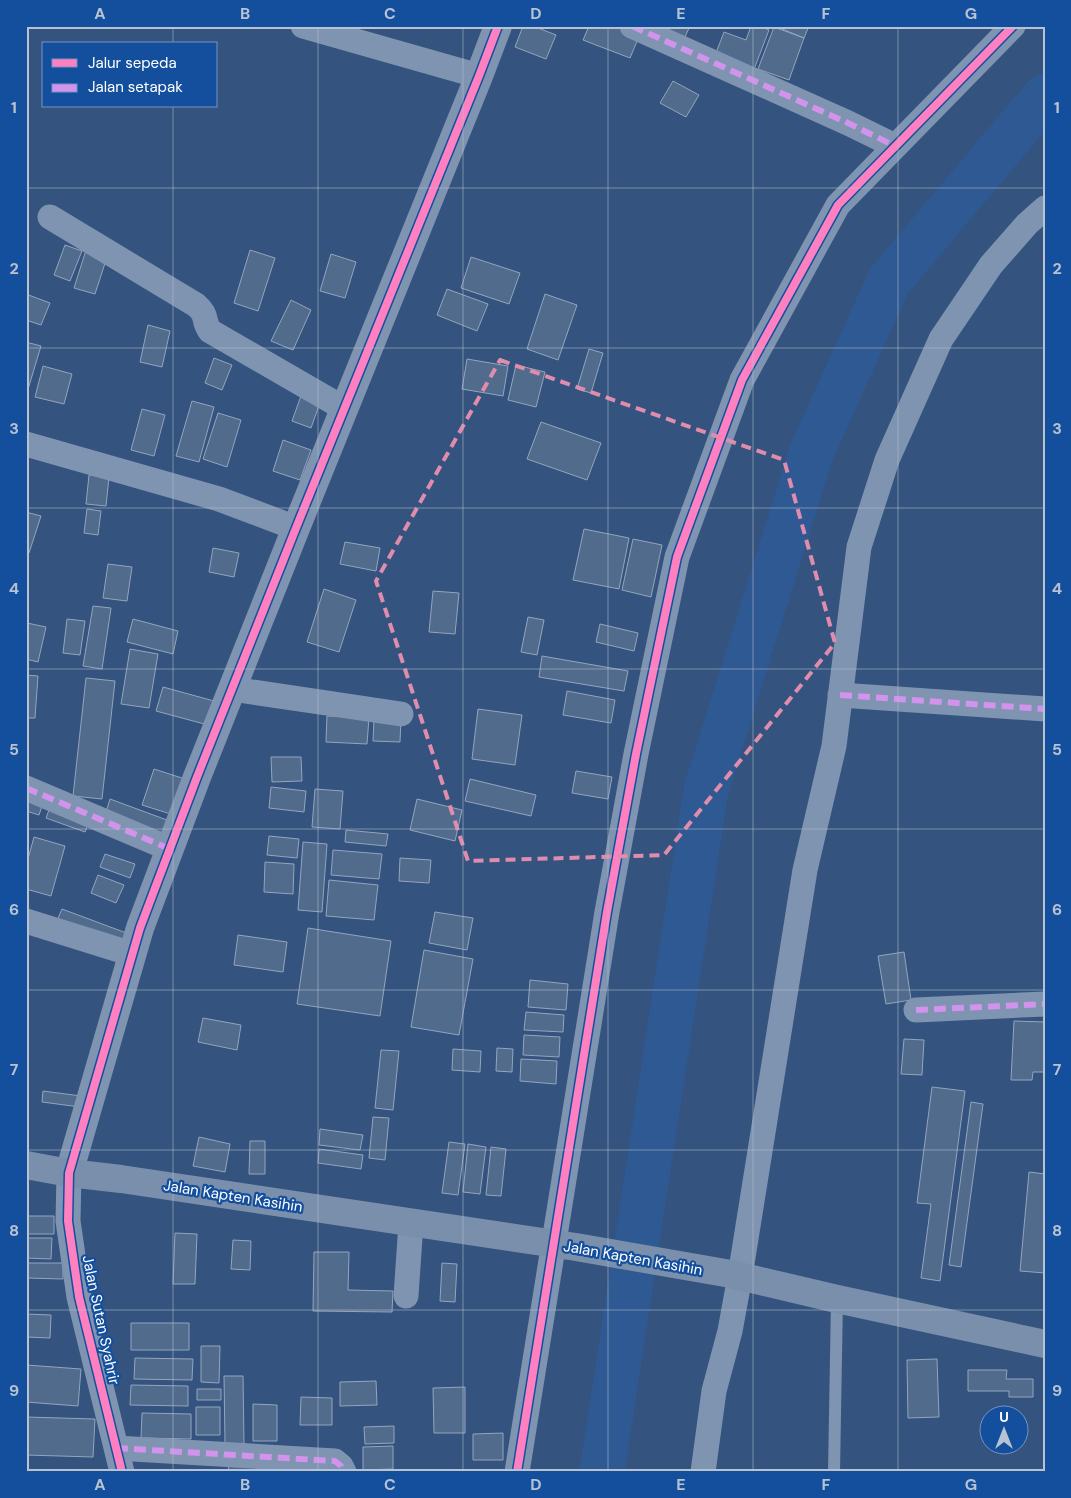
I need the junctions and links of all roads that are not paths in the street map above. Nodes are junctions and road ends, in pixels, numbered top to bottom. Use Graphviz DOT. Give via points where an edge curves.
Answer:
graph roads {
  1 [pos="303,26"];
  2 [pos="498,26"];
  3 [pos="632,26"];
  4 [pos="1013,26"];
  5 [pos="479,76"];
  6 [pos="895,146"];
  7 [pos="1045,208"];
  8 [pos="50,217"];
  9 [pos="344,409"];
  10 [pos="26,444"];
  11 [pos="296,528"];
  12 [pos="232,689"];
  13 [pos="840,695"];
  14 [pos="1045,709"];
  15 [pos="401,714"];
  16 [pos="26,788"];
  17 [pos="170,849"];
  18 [pos="26,921"];
  19 [pos="132,954"];
  20 [pos="1045,1004"];
  21 [pos="916,1010"];
  22 [pos="26,1165"];
  23 [pos="69,1173"];
  24 [pos="411,1223"];
  25 [pos="565,1246"];
  26 [pos="735,1275"];
  27 [pos="406,1296"];
  28 [pos="837,1300"];
  29 [pos="1045,1344"];
  30 [pos="116,1448"];
  31 [pos="122,1472"];
  32 [pos="344,1472"];
  33 [pos="517,1472"];
  34 [pos="703,1472"];
  35 [pos="834,1472"];
  1 -- 5 [label="street"];
  2 -- 5 [label="street"];
  3 -- 6 [label="street"];
  4 -- 6 [label="street"];
  5 -- 9 [label="street"];
  6 -- 25 [label="street" via="838,205 742,380 677,557 611,893"];
  7 -- 13 [label="street" via="991,265 941,339 887,460 859,547"];
  8 -- 9 [label="street" via="196,305 205,314 210,331"];
  9 -- 11 [label="street"];
  10 -- 11 [label="street" via="219,499"];
  11 -- 12 [label="street"];
  12 -- 15 [label="street"];
  12 -- 17 [label="street"];
  13 -- 14 [label="street"];
  13 -- 26 [label="street" via="834,746 805,870"];
  16 -- 17 [label="street"];
  17 -- 19 [label="street"];
  18 -- 19 [label="street"];
  19 -- 23 [label="street"];
  20 -- 21 [label="street"];
  22 -- 23 [label="main road, Jalan Kapten Kasihin"];
  23 -- 24 [label="main road, Jalan Kapten Kasihin"];
  23 -- 30 [label="street, Jalan Sutan Syahrir" via="68,1221 79,1297"];
  24 -- 25 [label="main road, Jalan Kapten Kasihin"];
  24 -- 27 [label="street"];
  25 -- 26 [label="main road, Jalan Kapten Kasihin"];
  25 -- 33 [label="street"];
  26 -- 28 [label="main road, Jalan Kapten Kasihin"];
  26 -- 34 [label="street" via="730,1331 714,1391"];
  28 -- 29 [label="main road, Jalan Kapten Kasihin"];
  28 -- 35 [label="lane"];
  30 -- 31 [label="street, Jalan Sutan Syahrir"];
  30 -- 32 [label="street" via="335,1461"];
}
